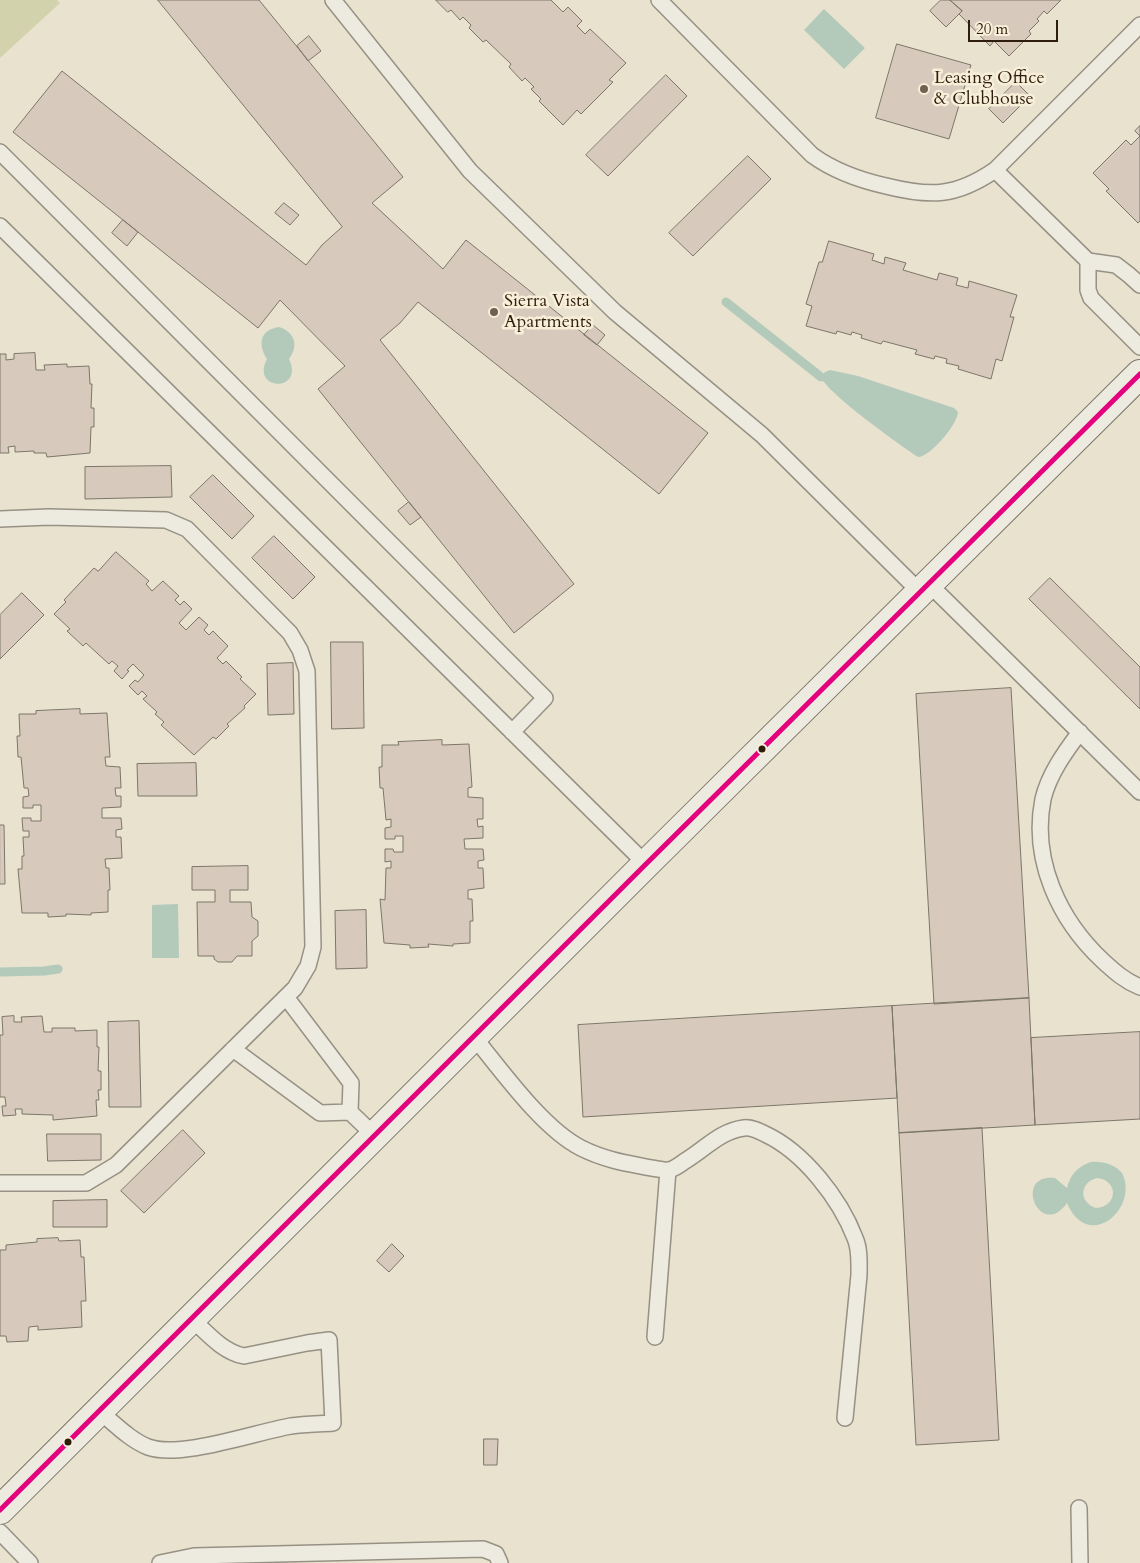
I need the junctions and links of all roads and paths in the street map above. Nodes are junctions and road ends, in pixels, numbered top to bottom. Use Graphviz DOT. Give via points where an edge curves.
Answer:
graph roads {
  1 [pos="333,0"];
  2 [pos="658,0"];
  3 [pos="1140,24"];
  4 [pos="0,152"];
  5 [pos="995,170"];
  6 [pos="0,226"];
  7 [pos="1088,261"];
  8 [pos="1140,285"];
  9 [pos="1140,347"];
  10 [pos="1140,374"];
  11 [pos="0,519"];
  12 [pos="924,588"];
  13 [pos="512,732"];
  14 [pos="1080,732"];
  15 [pos="1140,792"];
  16 [pos="646,864"];
  17 [pos="1140,988"];
  18 [pos="286,997"];
  19 [pos="474,1037"];
  20 [pos="233,1049"];
  21 [pos="350,1112"];
  22 [pos="375,1136"];
  23 [pos="668,1170"];
  24 [pos="0,1183"];
  25 [pos="192,1319"];
  26 [pos="655,1337"];
  27 [pos="98,1412"];
  28 [pos="845,1418"];
  29 [pos="1079,1508"];
  30 [pos="0,1510"];
  31 [pos="0,1532"];
  32 [pos="30,1563"];
  33 [pos="160,1563"];
  34 [pos="500,1563"];
  35 [pos="1080,1563"];
  1 -- 12 [label="lane" via="470,171 620,317 762,435"];
  2 -- 5 [label="lane" via="812,155 826,165 867,182 933,194 973,184"];
  3 -- 5 [label="lane"];
  4 -- 13 [label="lane" via="545,698"];
  5 -- 7 [label="lane"];
  6 -- 13 [label="lane"];
  7 -- 8 [label="lane" via="1116,265"];
  7 -- 9 [label="lane" via="1088,290 1092,298"];
  10 -- 12 [label="main road"];
  11 -- 18 [label="lane" via="166,520 187,529 290,633 300,650 306,671 313,947 308,966 296,988"];
  12 -- 14 [label="lane"];
  12 -- 16 [label="main road"];
  13 -- 16 [label="lane"];
  14 -- 15 [label="lane"];
  14 -- 17 [label="lane" via="1051,777 1043,800 1041,849 1046,872 1058,902 1079,935 1117,974"];
  16 -- 19 [label="main road"];
  18 -- 20 [label="lane"];
  18 -- 21 [label="lane" via="351,1083"];
  19 -- 22 [label="main road"];
  19 -- 23 [label="lane" via="531,1106 558,1132 580,1147 614,1160"];
  20 -- 21 [label="lane" via="320,1113"];
  20 -- 24 [label="lane" via="116,1165 99,1177 86,1183"];
  21 -- 22 [label="lane"];
  22 -- 25 [label="main road"];
  23 -- 26 [label="lane"];
  23 -- 28 [label="lane" via="700,1152 724,1133 746,1128 778,1140 803,1162 834,1198 856,1240 858,1254 859,1275"];
  25 -- 27 [label="main road"];
  25 -- 27 [label="lane" via="225,1349 244,1356 329,1340 333,1423 290,1427 182,1449 160,1449 141,1443"];
  27 -- 30 [label="main road"];
  29 -- 35 [label="lane"];
  31 -- 32 [label="lane"];
  33 -- 34 [label="lane" via="194,1556 483,1550 496,1554"];
}
